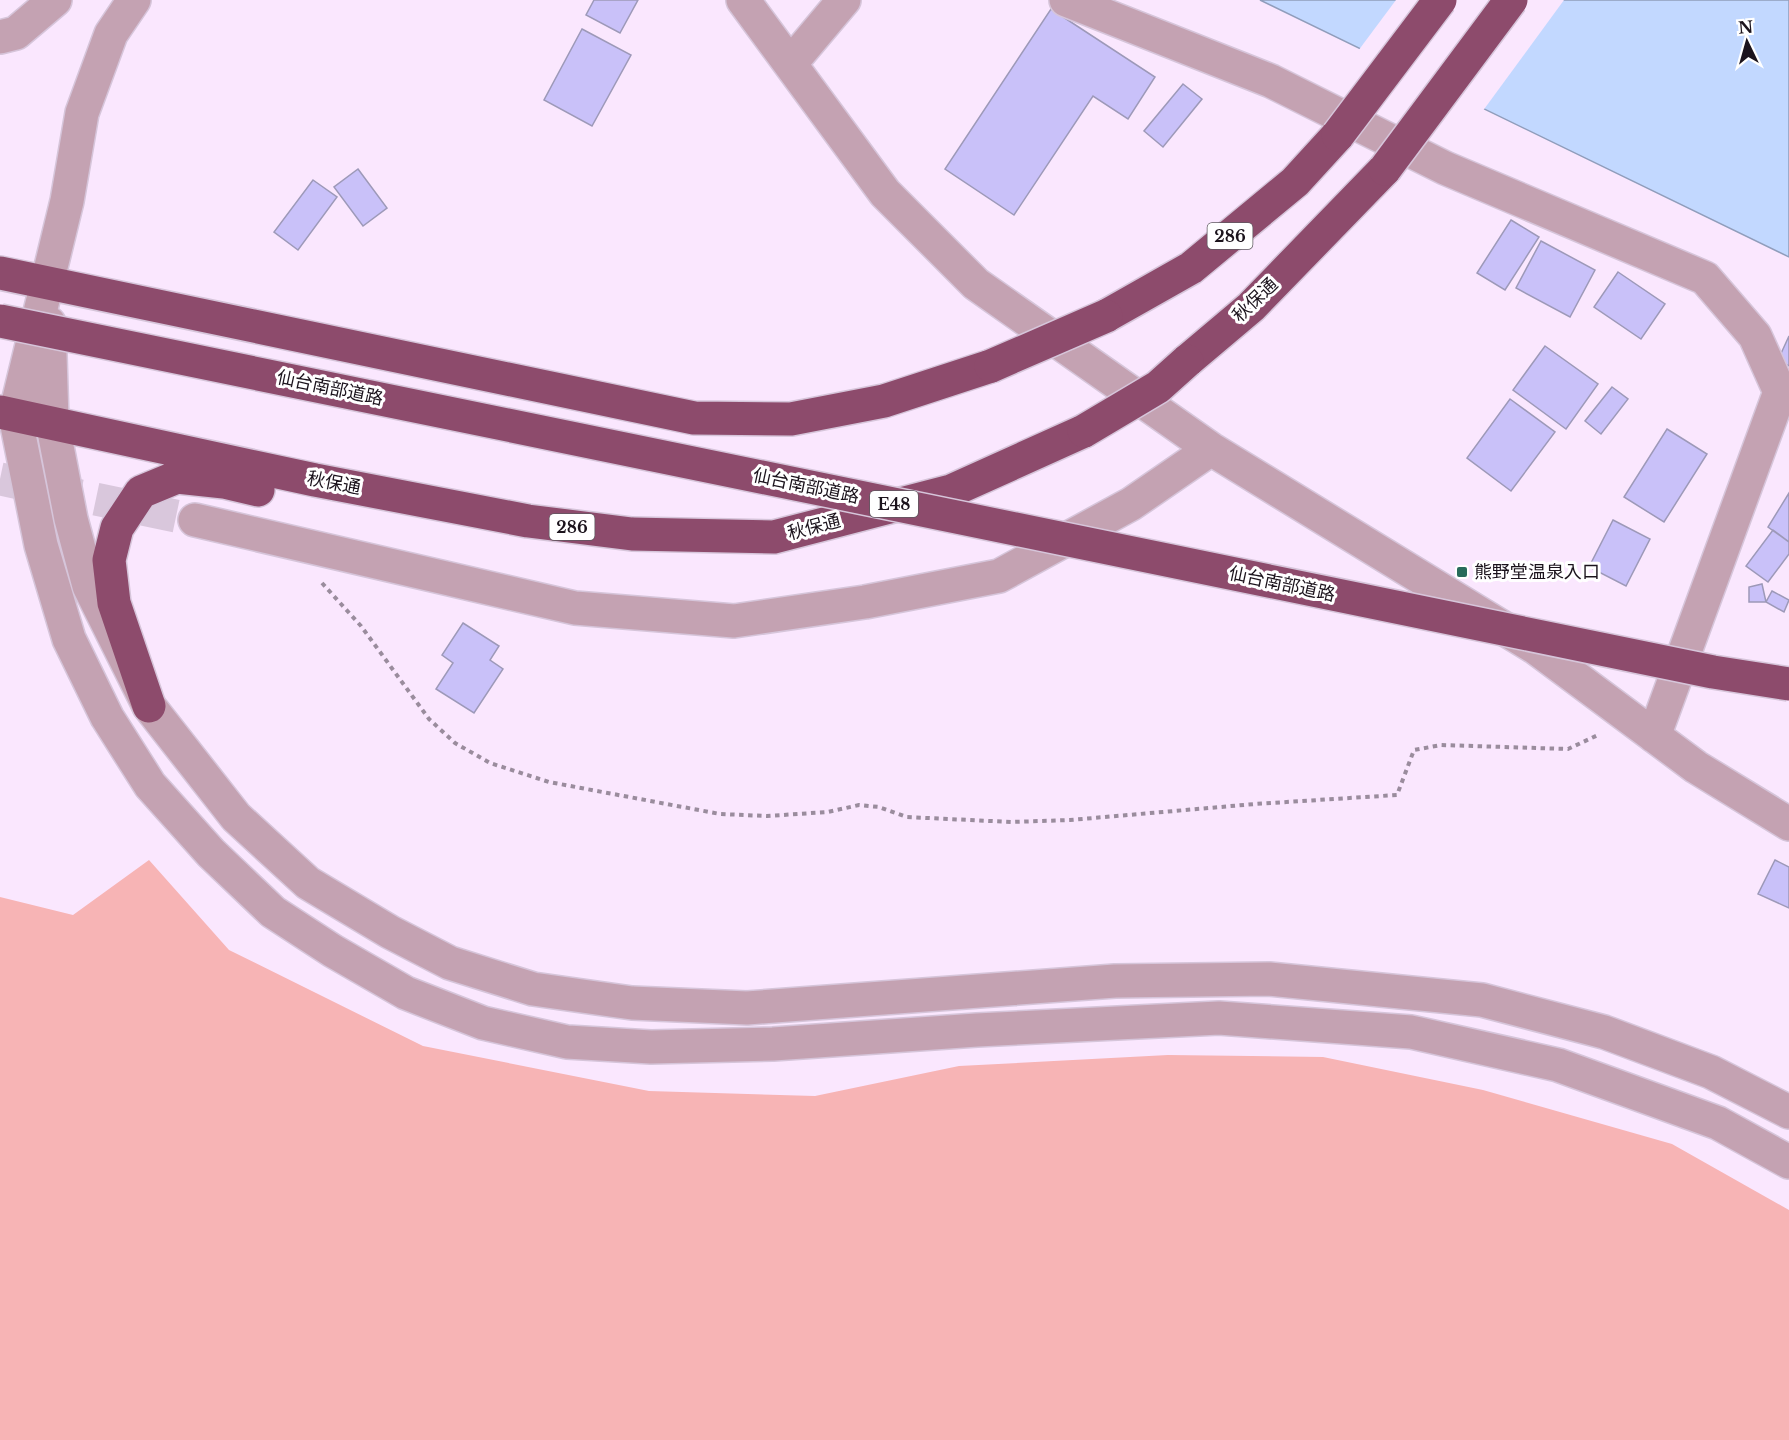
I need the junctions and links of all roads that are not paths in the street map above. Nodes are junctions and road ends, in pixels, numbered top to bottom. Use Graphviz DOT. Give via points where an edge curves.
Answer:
graph roads {
  1 [pos="55,0"];
  2 [pos="134,0"];
  3 [pos="743,0"];
  4 [pos="844,0"];
  5 [pos="1066,0"];
  6 [pos="1440,0"];
  7 [pos="1511,0"];
  8 [pos="0,37"];
  9 [pos="791,63"];
  10 [pos="0,273"];
  11 [pos="47,282"];
  12 [pos="0,321"];
  13 [pos="8,413"];
  14 [pos="52,421"];
  15 [pos="1211,449"];
  16 [pos="485,512"];
  17 [pos="195,520"];
  18 [pos="1789,684"];
  19 [pos="149,706"];
  20 [pos="1643,728"];
  21 [pos="1789,824"];
  22 [pos="1789,1112"];
  23 [pos="1789,1162"];
  1 -- 8 [label="street" via="16,33"];
  2 -- 11 [label="street" via="111,34 82,113 67,201"];
  3 -- 9 [label="street"];
  4 -- 9 [label="street"];
  5 -- 20 [label="street" via="1270,81 1446,168 1706,278 1755,336 1780,392"];
  6 -- 11 [label="highway, 286, bridge" via="1338,135 1295,182 1191,268 1106,316 991,366 884,401 791,419 694,418"];
  7 -- 16 [label="highway, 秋保通 / 286, bridge" via="1385,170 1251,307 1158,387 1084,431 951,491 774,537 632,534"];
  9 -- 15 [label="street" via="885,194 976,284"];
  10 -- 11 [label="highway, 286"];
  11 -- 13 [label="street"];
  11 -- 14 [label="street"];
  12 -- 18 [label="highway, 仙台南部道路 / E48, bridge" via="1713,672"];
  13 -- 14 [label="highway, 秋保通 / 286"];
  13 -- 23 [label="street" via="69,639 107,717 150,785 210,853 273,912 406,993 493,1026 567,1042 651,1047 773,1044 1219,1018 1411,1032 1558,1065 1718,1123"];
  14 -- 16 [label="highway, 秋保通 / 286" via="315,480"];
  14 -- 19 [label="street" via="61,477 89,586"];
  15 -- 17 [label="street" via="1131,504 999,576 865,602 734,621 575,608"];
  15 -- 20 [label="street" via="1536,648"];
  16 -- 19 [label="highway" via="422,517 328,505 224,482 177,477 141,492 117,528 109,560 114,603"];
  19 -- 22 [label="street" via="236,817 308,883 450,963 533,989 632,1003 747,1008 1115,981 1269,979 1376,989 1482,1000 1604,1032 1711,1072"];
  20 -- 21 [label="street" via="1696,767"];
}
